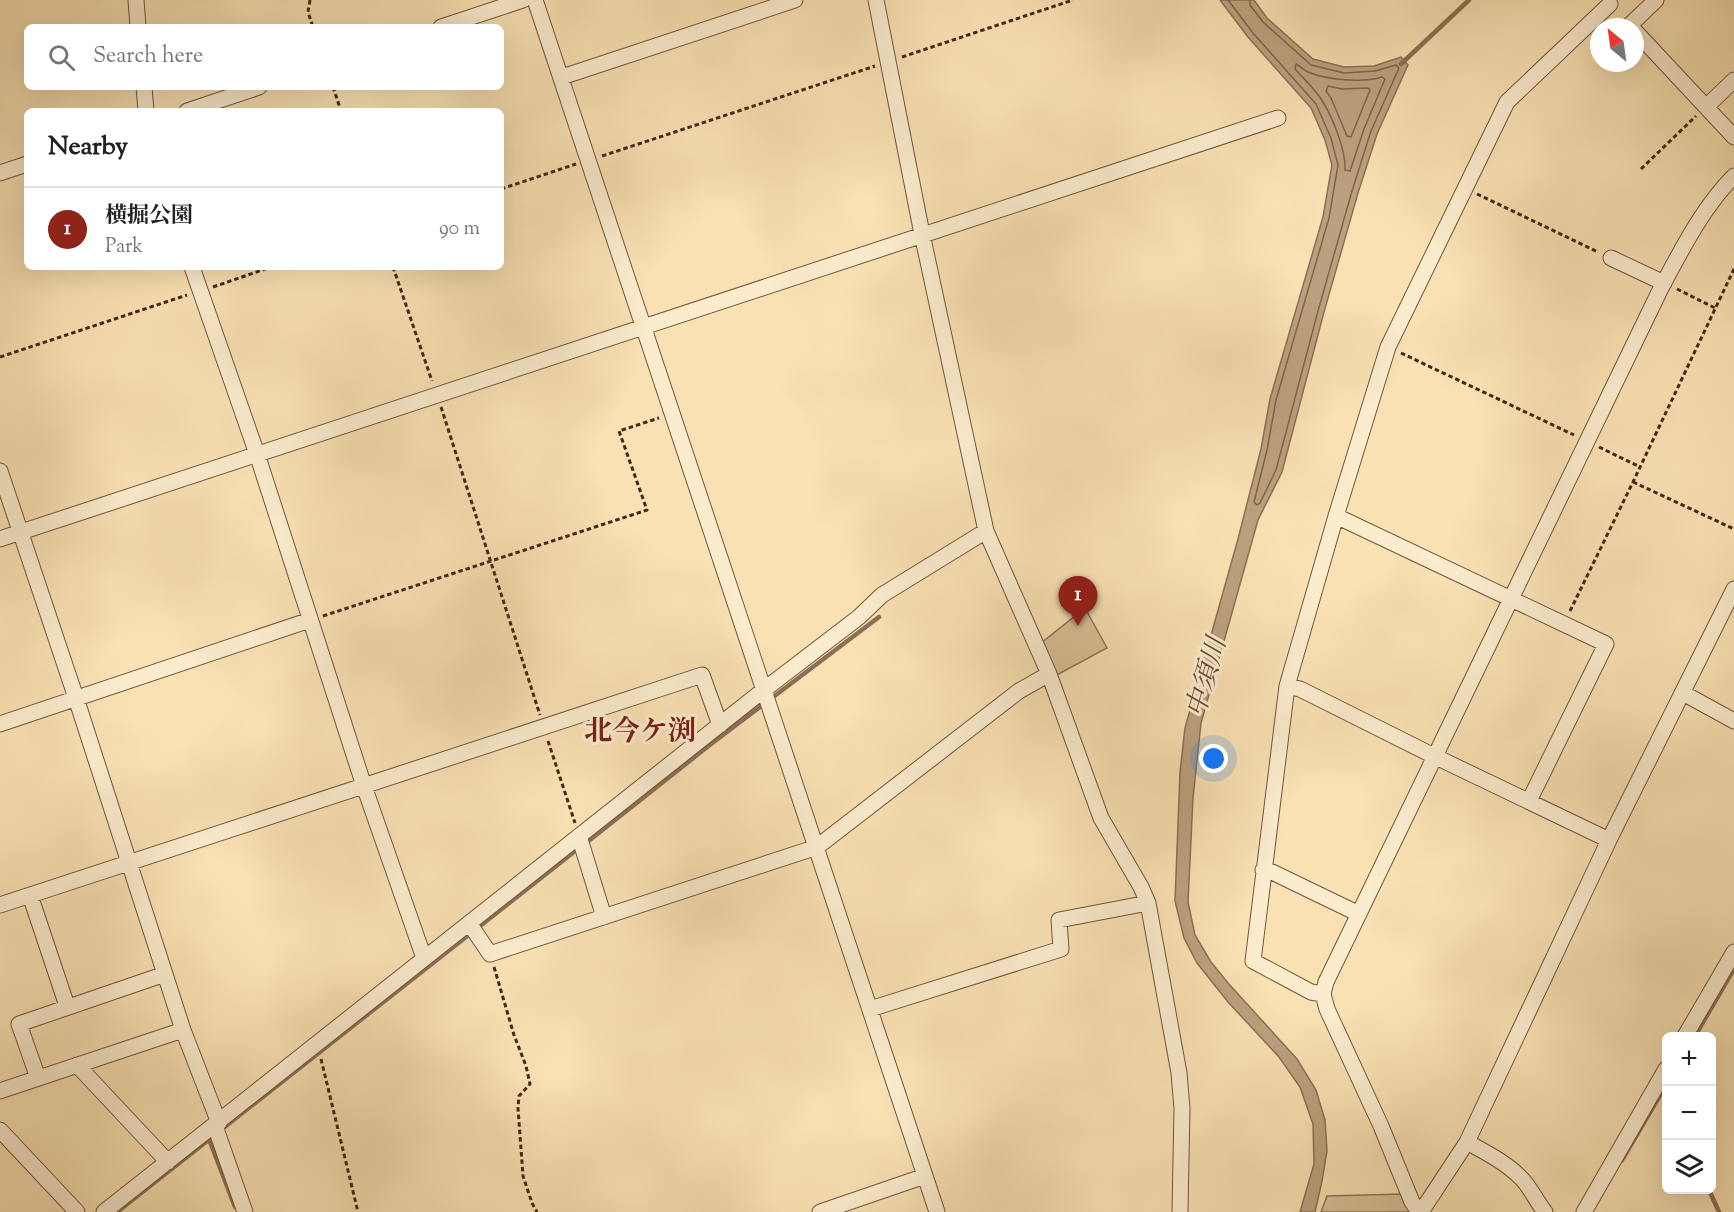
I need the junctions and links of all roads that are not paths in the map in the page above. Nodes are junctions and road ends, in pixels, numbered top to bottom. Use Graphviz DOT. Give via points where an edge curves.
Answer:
graph roads {
  1 [pos="136,0"];
  2 [pos="523,0"];
  3 [pos="535,0"];
  4 [pos="795,0"];
  5 [pos="876,0"];
  6 [pos="1656,0"];
  7 [pos="1609,2"];
  8 [pos="1623,18"];
  9 [pos="1641,18"];
  10 [pos="138,24"];
  11 [pos="450,24"];
  12 [pos="1644,41"];
  13 [pos="562,77"];
  14 [pos="1734,80"];
  15 [pos="144,90"];
  16 [pos="250,90"];
  17 [pos="1706,106"];
  18 [pos="146,108"];
  19 [pos="196,108"];
  20 [pos="1278,118"];
  21 [pos="1734,137"];
  22 [pos="24,165"];
  23 [pos="0,173"];
  24 [pos="1734,176"];
  25 [pos="922,234"];
  26 [pos="1611,258"];
  27 [pos="193,270"];
  28 [pos="1664,283"];
  29 [pos="644,326"];
  30 [pos="257,454"];
  31 [pos="0,471"];
  32 [pos="1336,516"];
  33 [pos="986,531"];
  34 [pos="20,532"];
  35 [pos="0,538"];
  36 [pos="1734,589"];
  37 [pos="1512,600"];
  38 [pos="310,620"];
  39 [pos="1049,674"];
  40 [pos="1287,686"];
  41 [pos="765,689"];
  42 [pos="1683,693"];
  43 [pos="76,698"];
  44 [pos="1734,721"];
  45 [pos="0,724"];
  46 [pos="720,725"];
  47 [pos="1436,757"];
  48 [pos="364,786"];
  49 [pos="1529,801"];
  50 [pos="579,836"];
  51 [pos="1609,840"];
  52 [pos="817,847"];
  53 [pos="129,862"];
  54 [pos="1263,870"];
  55 [pos="30,895"];
  56 [pos="1148,903"];
  57 [pos="0,906"];
  58 [pos="1359,914"];
  59 [pos="604,917"];
  60 [pos="469,923"];
  61 [pos="1734,952"];
  62 [pos="424,958"];
  63 [pos="165,974"];
  64 [pos="1323,994"];
  65 [pos="67,1006"];
  66 [pos="870,1009"];
  67 [pos="183,1030"];
  68 [pos="1687,1032"];
  69 [pos="77,1065"];
  70 [pos="1662,1076"];
  71 [pos="38,1078"];
  72 [pos="0,1091"];
  73 [pos="217,1125"];
  74 [pos="0,1130"];
  75 [pos="1467,1142"];
  76 [pos="168,1162"];
  77 [pos="925,1176"];
  78 [pos="77,1212"];
  79 [pos="104,1212"];
  80 [pos="245,1212"];
  81 [pos="820,1212"];
  82 [pos="937,1212"];
  83 [pos="1180,1212"];
  84 [pos="1420,1212"];
  85 [pos="1545,1212"];
  86 [pos="1584,1212"];
  1 -- 10 [label="street"];
  2 -- 11 [label="street"];
  3 -- 13 [label="street"];
  4 -- 13 [label="street"];
  5 -- 25 [label="street"];
  6 -- 9 [label="street"];
  7 -- 8 [label="street"];
  7 -- 32 [label="street" via="1506,102 1388,347"];
  12 -- 17 [label="street"];
  13 -- 29 [label="street"];
  14 -- 17 [label="street"];
  15 -- 18 [label="street"];
  16 -- 19 [label="street"];
  17 -- 21 [label="street"];
  20 -- 25 [label="street"];
  22 -- 23 [label="street"];
  24 -- 28 [label="street" via="1687,241"];
  25 -- 29 [label="street"];
  25 -- 33 [label="street"];
  26 -- 28 [label="street"];
  27 -- 30 [label="street"];
  28 -- 37 [label="street"];
  29 -- 30 [label="street"];
  29 -- 41 [label="street"];
  30 -- 34 [label="street"];
  30 -- 38 [label="street"];
  31 -- 34 [label="street"];
  32 -- 37 [label="street"];
  32 -- 40 [label="street"];
  33 -- 39 [label="street"];
  33 -- 41 [label="street" via="882,595"];
  34 -- 35 [label="street"];
  34 -- 43 [label="street"];
  36 -- 42 [label="street"];
  37 -- 47 [label="street"];
  37 -- 49 [label="street" via="1606,644"];
  38 -- 43 [label="street"];
  38 -- 48 [label="street"];
  39 -- 52 [label="street" via="1019,691"];
  39 -- 56 [label="street" via="1101,818"];
  40 -- 47 [label="street"];
  40 -- 54 [label="street"];
  41 -- 46 [label="street"];
  41 -- 52 [label="street"];
  42 -- 44 [label="street"];
  42 -- 51 [label="street"];
  43 -- 45 [label="street"];
  43 -- 53 [label="street"];
  46 -- 48 [label="street" via="702,675"];
  46 -- 50 [label="street"];
  47 -- 49 [label="street"];
  47 -- 58 [label="street"];
  48 -- 53 [label="street"];
  48 -- 62 [label="street"];
  49 -- 51 [label="street"];
  50 -- 59 [label="street"];
  50 -- 60 [label="street"];
  51 -- 75 [label="street"];
  52 -- 59 [label="street"];
  52 -- 66 [label="street"];
  53 -- 55 [label="street"];
  53 -- 63 [label="street"];
  54 -- 58 [label="street"];
  54 -- 64 [label="street" via="1253,961 1311,992"];
  55 -- 57 [label="street"];
  55 -- 65 [label="street"];
  56 -- 66 [label="street" via="1059,920 1061,949"];
  56 -- 83 [label="street" via="1179,1073"];
  58 -- 64 [label="street"];
  59 -- 60 [label="street" via="490,954"];
  60 -- 62 [label="street"];
  61 -- 68 [label="street"];
  62 -- 73 [label="street"];
  63 -- 65 [label="street"];
  63 -- 67 [label="street"];
  64 -- 84 [label="street" via="1412,1202"];
  65 -- 71 [label="street" via="18,1024"];
  66 -- 77 [label="street"];
  67 -- 69 [label="street"];
  67 -- 73 [label="street"];
  69 -- 71 [label="street"];
  69 -- 76 [label="street"];
  70 -- 86 [label="street"];
  71 -- 72 [label="street"];
  73 -- 76 [label="street"];
  73 -- 80 [label="street"];
  74 -- 78 [label="street"];
  75 -- 84 [label="street"];
  75 -- 85 [label="street" via="1522,1178"];
  76 -- 79 [label="street"];
  77 -- 81 [label="street"];
  77 -- 82 [label="street"];
}
